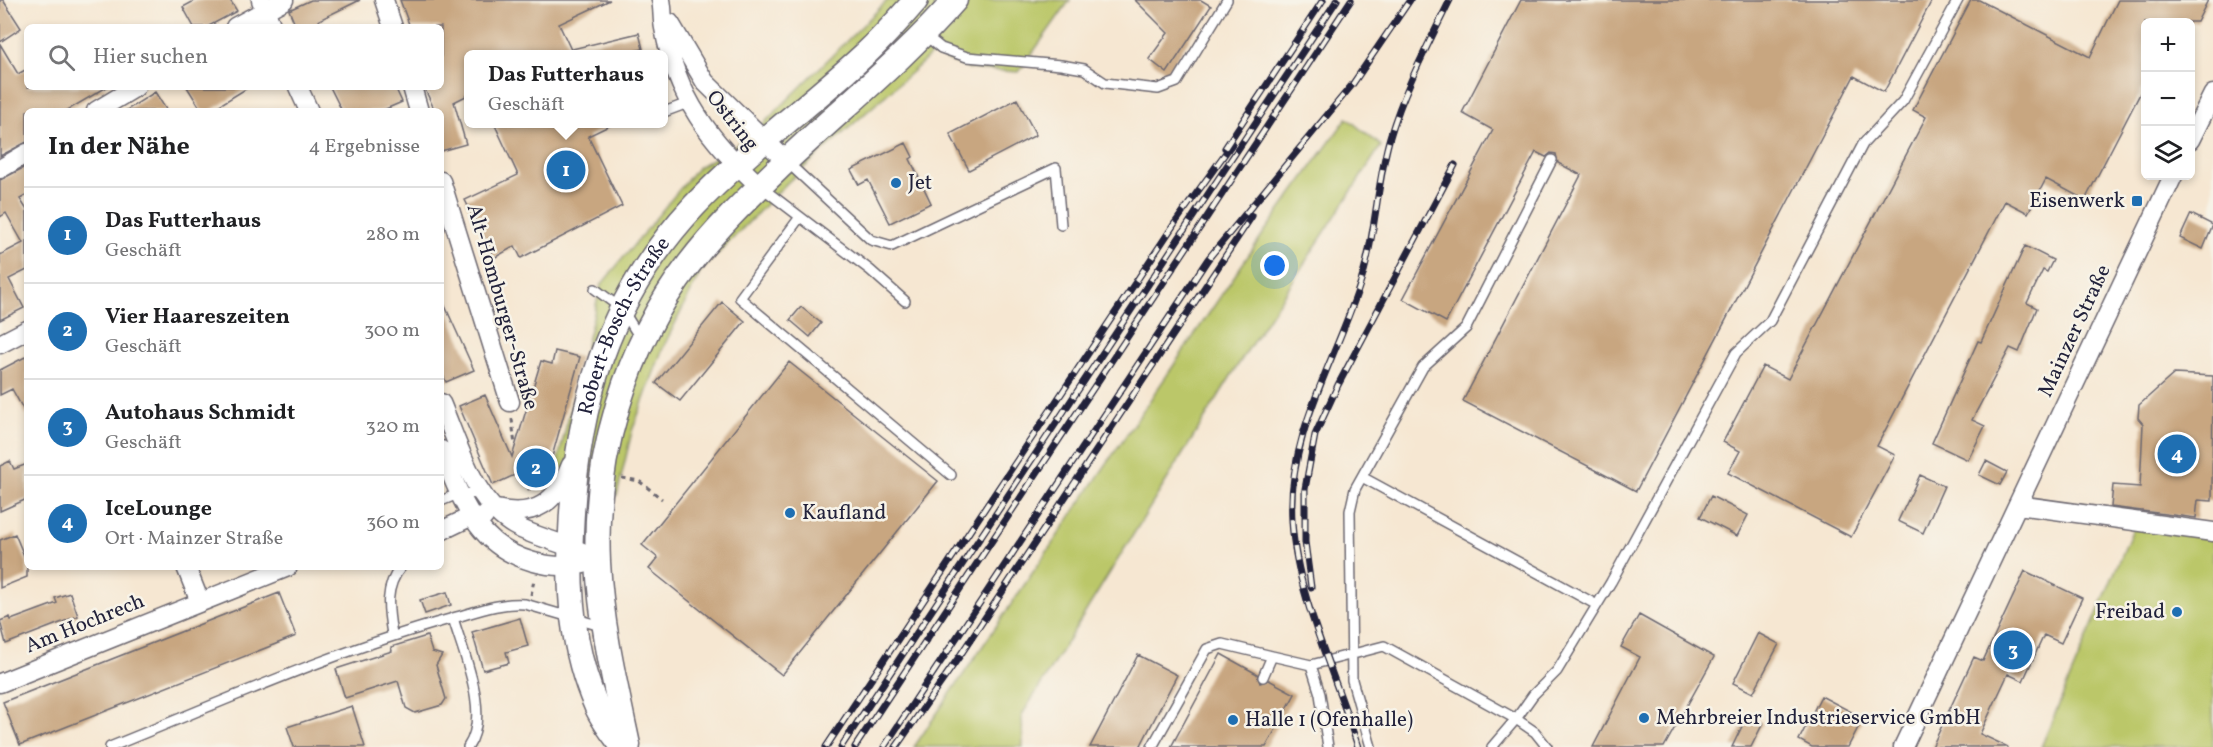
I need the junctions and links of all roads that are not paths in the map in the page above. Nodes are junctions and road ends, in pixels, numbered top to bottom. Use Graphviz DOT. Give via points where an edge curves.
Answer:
graph roads {
  1 [pos="284,0"];
  2 [pos="384,0"];
  3 [pos="1227,0"];
  4 [pos="1958,0"];
  5 [pos="661,2"];
  6 [pos="935,3"];
  7 [pos="263,4"];
  8 [pos="239,24"];
  9 [pos="271,24"];
  10 [pos="392,24"];
  11 [pos="925,35"];
  12 [pos="131,90"];
  13 [pos="299,90"];
  14 [pos="412,90"];
  15 [pos="2213,94"];
  16 [pos="688,103"];
  17 [pos="101,108"];
  18 [pos="308,108"];
  19 [pos="418,108"];
  20 [pos="668,110"];
  21 [pos="2195,130"];
  22 [pos="765,142"];
  23 [pos="24,155"];
  24 [pos="1552,160"];
  25 [pos="786,161"];
  26 [pos="737,166"];
  27 [pos="0,170"];
  28 [pos="2171,180"];
  29 [pos="761,187"];
  30 [pos="444,191"];
  31 [pos="800,217"];
  32 [pos="1061,225"];
  33 [pos="595,289"];
  34 [pos="905,301"];
  35 [pos="622,309"];
  36 [pos="24,332"];
  37 [pos="643,343"];
  38 [pos="0,344"];
  39 [pos="510,402"];
  40 [pos="444,410"];
  41 [pos="576,452"];
  42 [pos="444,457"];
  43 [pos="951,475"];
  44 [pos="1362,477"];
  45 [pos="460,493"];
  46 [pos="483,494"];
  47 [pos="444,500"];
  48 [pos="2018,505"];
  49 [pos="502,515"];
  50 [pos="472,516"];
  51 [pos="444,530"];
  52 [pos="2213,532"];
  53 [pos="569,556"];
  54 [pos="598,560"];
  55 [pos="187,570"];
  56 [pos="280,570"];
  57 [pos="400,570"];
  58 [pos="200,602"];
  59 [pos="1597,605"];
  60 [pos="572,617"];
  61 [pos="453,618"];
  62 [pos="604,627"];
  63 [pos="392,634"];
  64 [pos="1350,654"];
  65 [pos="1272,656"];
  66 [pos="1311,664"];
  67 [pos="1263,677"];
  68 [pos="0,683"];
  69 [pos="1516,719"];
  70 [pos="110,747"];
  71 [pos="468,747"];
  72 [pos="623,747"];
  73 [pos="628,747"];
  74 [pos="1152,747"];
  75 [pos="1328,747"];
  76 [pos="1371,747"];
  77 [pos="1492,747"];
  78 [pos="1547,747"];
  79 [pos="1903,747"];
  1 -- 7 [label="street"];
  2 -- 10 [label="street"];
  3 -- 11 [label="lane" via="1177,82 1158,89 1105,83 1084,69 1061,65 967,57 941,48"];
  4 -- 59 [label="lane" via="1903,101 1863,144 1770,321 1736,353"];
  5 -- 16 [label="street, Ostring" via="664,27"];
  5 -- 22 [label="street, Ostring" via="675,36 705,82"];
  6 -- 11 [label="main road, Robert-Bosch-Straße"];
  6 -- 22 [label="main road, Robert-Bosch-Straße" via="865,55"];
  7 -- 8 [label="street"];
  7 -- 9 [label="street"];
  11 -- 25 [label="main road, Robert-Bosch-Straße"];
  12 -- 17 [label="street"];
  13 -- 18 [label="street"];
  14 -- 19 [label="street"];
  15 -- 21 [label="street"];
  16 -- 20 [label="lane"];
  16 -- 26 [label="street, Ostring"];
  22 -- 25 [label="street, Ostring"];
  22 -- 26 [label="main road, Robert-Bosch-Straße"];
  23 -- 27 [label="street"];
  24 -- 44 [label="lane" via="1466,328 1423,367"];
  25 -- 29 [label="main road, Robert-Bosch-Straße"];
  25 -- 32 [label="lane" via="871,240 892,246 1056,168"];
  26 -- 29 [label="street, Ostring"];
  26 -- 35 [label="main road, Robert-Bosch-Straße" via="665,240"];
  28 -- 48 [label="street, Mainzer Straße"];
  29 -- 31 [label="lane"];
  29 -- 37 [label="main road, Robert-Bosch-Straße" via="689,264 668,294"];
  30 -- 39 [label="street, Alt-Homburger-Straße"];
  31 -- 34 [label="lane"];
  31 -- 43 [label="lane" via="740,298"];
  33 -- 35 [label="lane"];
  35 -- 37 [label="lane"];
  35 -- 41 [label="main road, Robert-Bosch-Straße" via="595,373"];
  36 -- 38 [label="street"];
  37 -- 54 [label="main road, Robert-Bosch-Straße" via="610,441 603,475"];
  40 -- 46 [label="street"];
  41 -- 49 [label="street" via="563,485 548,502 524,512"];
  41 -- 53 [label="main road, Robert-Bosch-Straße"];
  42 -- 45 [label="street"];
  44 -- 59 [label="lane"];
  44 -- 64 [label="lane" via="1350,511"];
  45 -- 46 [label="lane"];
  45 -- 47 [label="lane"];
  45 -- 50 [label="street"];
  46 -- 49 [label="street"];
  48 -- 52 [label="street"];
  48 -- 79 [label="street, Mainzer Straße"];
  49 -- 50 [label="street"];
  49 -- 53 [label="street"];
  50 -- 51 [label="street"];
  50 -- 53 [label="street" via="499,545 539,564"];
  53 -- 54 [label="street"];
  53 -- 60 [label="main road, Robert-Bosch-Straße"];
  54 -- 62 [label="main road, Robert-Bosch-Straße"];
  55 -- 58 [label="street"];
  56 -- 58 [label="street, Am Hochrech"];
  57 -- 63 [label="lane" via="389,593"];
  58 -- 68 [label="street, Am Hochrech"];
  59 -- 69 [label="lane" via="1557,671"];
  60 -- 61 [label="lane" via="513,603"];
  60 -- 62 [label="lane"];
  60 -- 72 [label="main road, Robert-Bosch-Straße" via="596,707"];
  61 -- 63 [label="lane"];
  61 -- 71 [label="lane" via="478,704 473,739"];
  62 -- 73 [label="main road, Robert-Bosch-Straße"];
  63 -- 70 [label="lane"];
  64 -- 66 [label="lane"];
  64 -- 69 [label="lane" via="1383,646"];
  64 -- 76 [label="lane" via="1352,680"];
  65 -- 66 [label="lane"];
  65 -- 67 [label="lane"];
  65 -- 74 [label="lane" via="1222,644 1207,649"];
  66 -- 75 [label="lane"];
  69 -- 77 [label="lane"];
  69 -- 78 [label="lane" via="1535,732"];
}
